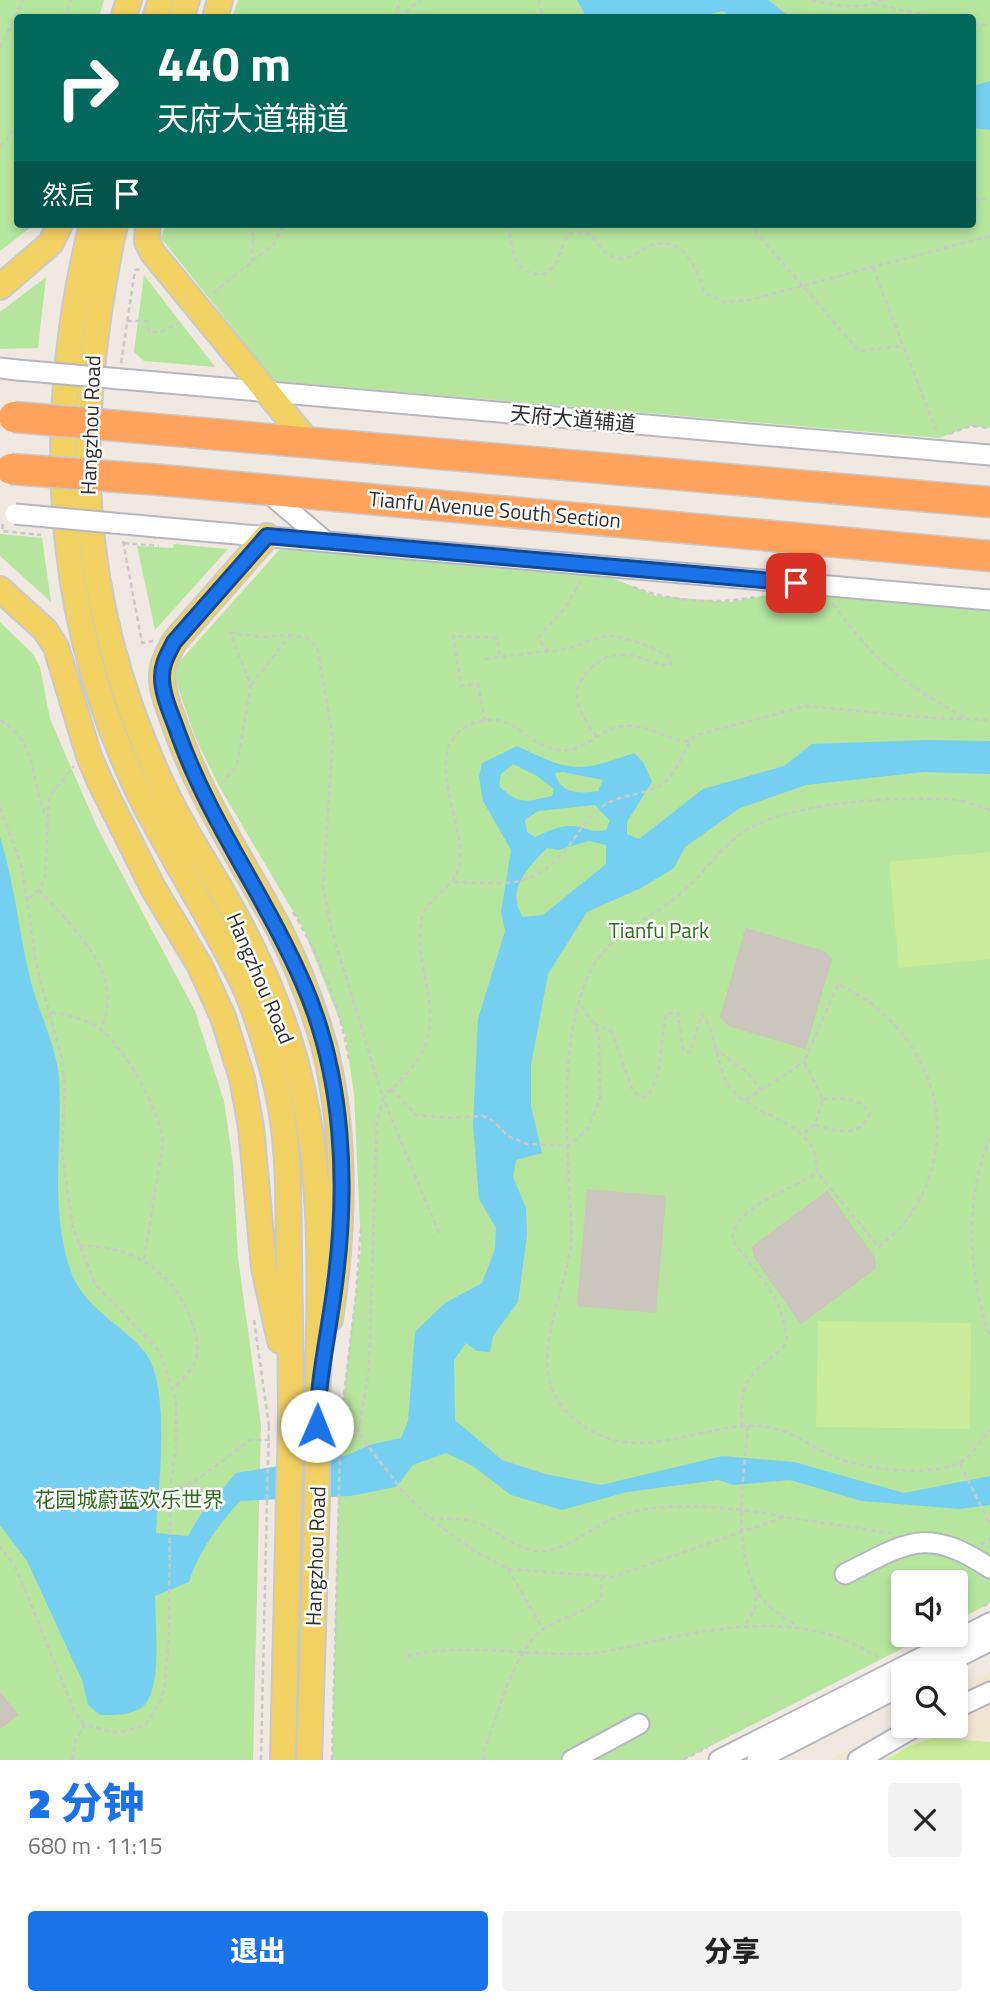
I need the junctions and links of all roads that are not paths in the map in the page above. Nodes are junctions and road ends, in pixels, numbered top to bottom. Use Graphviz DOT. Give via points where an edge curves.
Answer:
graph roads {
  1 [pos="58,228"];
  2 [pos="91,228"];
  3 [pos="115,228"];
  4 [pos="148,228"];
  5 [pos="0,287"];
  6 [pos="8,369"];
  7 [pos="266,391"];
  8 [pos="7,416"];
  9 [pos="308,442"];
  10 [pos="990,455"];
  11 [pos="6,469"];
  12 [pos="261,488"];
  13 [pos="990,502"];
  14 [pos="6,519"];
  15 [pos="267,536"];
  16 [pos="325,541"];
  17 [pos="990,556"];
  18 [pos="0,589"];
  19 [pos="990,600"];
  20 [pos="318,1392"];
  21 [pos="291,1396"];
  22 [pos="990,1568"];
  23 [pos="845,1574"];
  24 [pos="990,1623"];
  25 [pos="990,1642"];
  26 [pos="951,1661"];
  27 [pos="891,1691"];
  28 [pos="990,1692"];
  29 [pos="968,1702"];
  30 [pos="639,1724"];
  31 [pos="896,1738"];
  32 [pos="283,1760"];
  33 [pos="309,1760"];
  34 [pos="572,1760"];
  35 [pos="719,1760"];
  36 [pos="757,1760"];
  37 [pos="858,1760"];
  1 -- 5 [label="main road" via="51,243"];
  2 -- 21 [label="main road, Hangzhou Road" via="79,279 61,439 65,523 79,620 117,741 144,802 241,978 277,1088 288,1169"];
  3 -- 20 [label="main road, Hangzhou Road" via="102,285 88,390 93,564 103,618 141,735 166,795 263,974 297,1069 315,1165"];
  4 -- 7 [label="main road" via="152,252"];
  6 -- 7 [label="street, 天府大道辅道, bridge"];
  7 -- 9 [label="main road"];
  7 -- 10 [label="street, 天府大道辅道"];
  8 -- 9 [label="highway, bridge"];
  9 -- 13 [label="highway"];
  11 -- 12 [label="highway, Tianfu Avenue South Section, bridge"];
  12 -- 16 [label="street"];
  12 -- 17 [label="highway, Tianfu Avenue South Section"];
  14 -- 15 [label="street, bridge"];
  15 -- 16 [label="street"];
  15 -- 20 [label="main road" via="174,642 162,678 191,771 280,931 304,986 332,1083 341,1151 342,1209"];
  16 -- 19 [label="street"];
  18 -- 21 [label="main road" via="45,630 56,647 89,756 223,1017 251,1127 264,1268"];
  20 -- 33 [label="main road, Hangzhou Road, bridge" via="329,1432 328,1499"];
  21 -- 32 [label="main road, Hangzhou Road, bridge" via="279,1431"];
  22 -- 23 [label="street" via="962,1549 927,1541 901,1545"];
  24 -- 35 [label="street"];
  25 -- 26 [label="street"];
  27 -- 36 [label="street"];
  28 -- 29 [label="street"];
  30 -- 34 [label="street"];
  31 -- 37 [label="street"];
}
